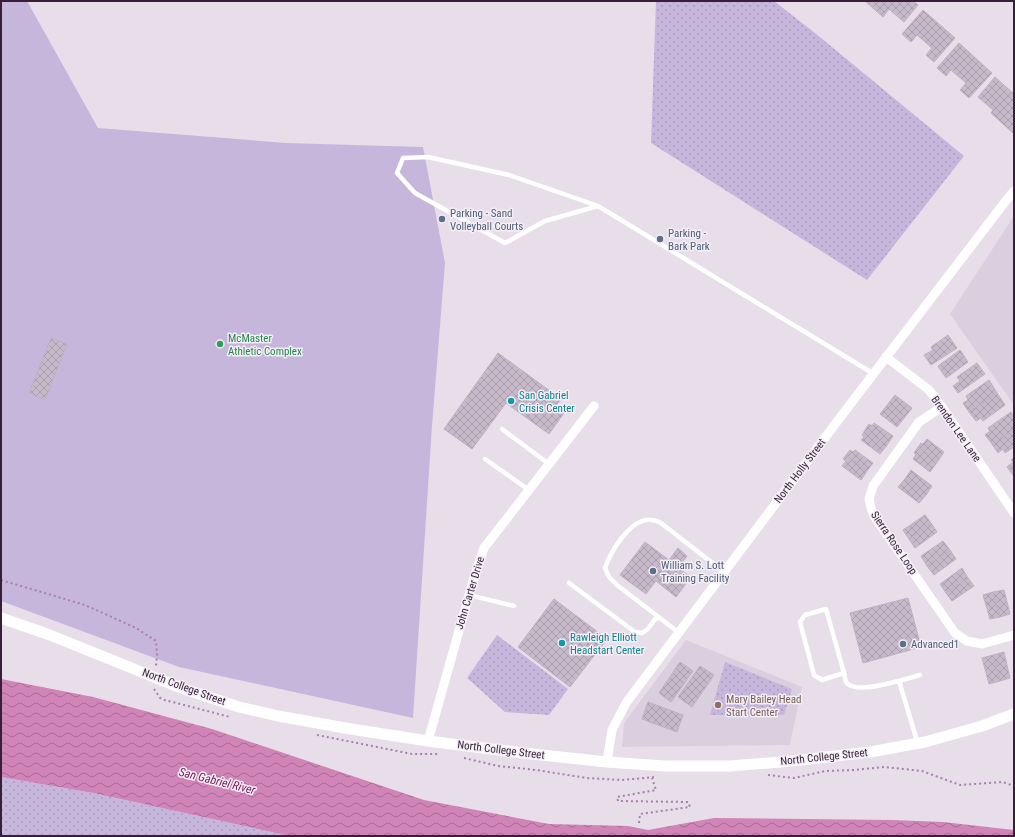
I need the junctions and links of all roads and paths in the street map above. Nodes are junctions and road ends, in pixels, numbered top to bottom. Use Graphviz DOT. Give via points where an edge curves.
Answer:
graph roads {
  1 [pos="1014,191"];
  2 [pos="598,206"];
  3 [pos="886,357"];
  4 [pos="874,374"];
  5 [pos="594,406"];
  6 [pos="942,407"];
  7 [pos="502,429"];
  8 [pos="486,459"];
  9 [pos="549,464"];
  10 [pos="529,490"];
  11 [pos="1014,514"];
  12 [pos="724,572"];
  13 [pos="1,580"];
  14 [pos="569,583"];
  15 [pos="469,595"];
  16 [pos="514,606"];
  17 [pos="1,618"];
  18 [pos="660,618"];
  19 [pos="679,633"];
  20 [pos="1014,635"];
  21 [pos="844,672"];
  22 [pos="920,675"];
  23 [pos="154,676"];
  24 [pos="899,681"];
  25 [pos="1014,714"];
  26 [pos="230,717"];
  27 [pos="312,734"];
  28 [pos="428,741"];
  29 [pos="918,744"];
  30 [pos="443,754"];
  31 [pos="459,756"];
  32 [pos="607,762"];
  33 [pos="765,774"];
  34 [pos="659,777"];
  35 [pos="652,778"];
  36 [pos="1014,786"];
  37 [pos="639,823"];
  1 -- 3 [label="street, North Holly Street"];
  2 -- 2 [label="lane" via="509,175 428,157 403,158 397,173 415,194 505,243 545,221"];
  2 -- 4 [label="lane"];
  3 -- 4 [label="street, North Holly Street"];
  3 -- 6 [label="street, Brendon Lee Lane" via="929,390"];
  4 -- 12 [label="street, North Holly Street"];
  5 -- 9 [label="street, John Carter Drive"];
  6 -- 11 [label="street, Brendon Lee Lane"];
  6 -- 20 [label="street, Sierra Rose Loop" via="920,422 873,486 869,499 871,508 955,633 967,641 982,644"];
  7 -- 9 [label="lane"];
  8 -- 10 [label="lane"];
  9 -- 10 [label="street, John Carter Drive"];
  10 -- 15 [label="street, John Carter Drive" via="484,548"];
  12 -- 18 [label="lane" via="661,523 652,520 641,521 631,527 618,543 605,568 617,585"];
  12 -- 19 [label="street, North Holly Street"];
  13 -- 23 [label="path" via="85,605 136,628 156,641"];
  14 -- 18 [label="lane" via="635,632 642,633 655,619"];
  15 -- 16 [label="lane"];
  15 -- 28 [label="street, John Carter Drive"];
  17 -- 23 [label="street, North College Street"];
  18 -- 19 [label="lane"];
  19 -- 32 [label="street, North Holly Street" via="626,703 612,730"];
  21 -- 21 [label="lane" via="826,609 805,615 800,622 814,674 822,680"];
  21 -- 24 [label="lane" via="847,682 852,687 862,688"];
  22 -- 24 [label="lane"];
  23 -- 26 [label="path" via="151,685 161,700"];
  23 -- 28 [label="street, North College Street" via="239,707"];
  24 -- 29 [label="lane"];
  25 -- 29 [label="street, North College Street"];
  27 -- 30 [label="path" via="412,754"];
  28 -- 32 [label="street, North College Street"];
  29 -- 32 [label="street, North College Street" via="792,762 730,766 664,766"];
  31 -- 35 [label="path" via="498,766 587,778"];
  33 -- 36 [label="path" via="794,778 825,771 885,767 922,771 960,785 1003,782"];
  34 -- 35 [label="path"];
  35 -- 37 [label="path" via="656,790 617,797 618,801 688,802 690,807 640,814"];
}
